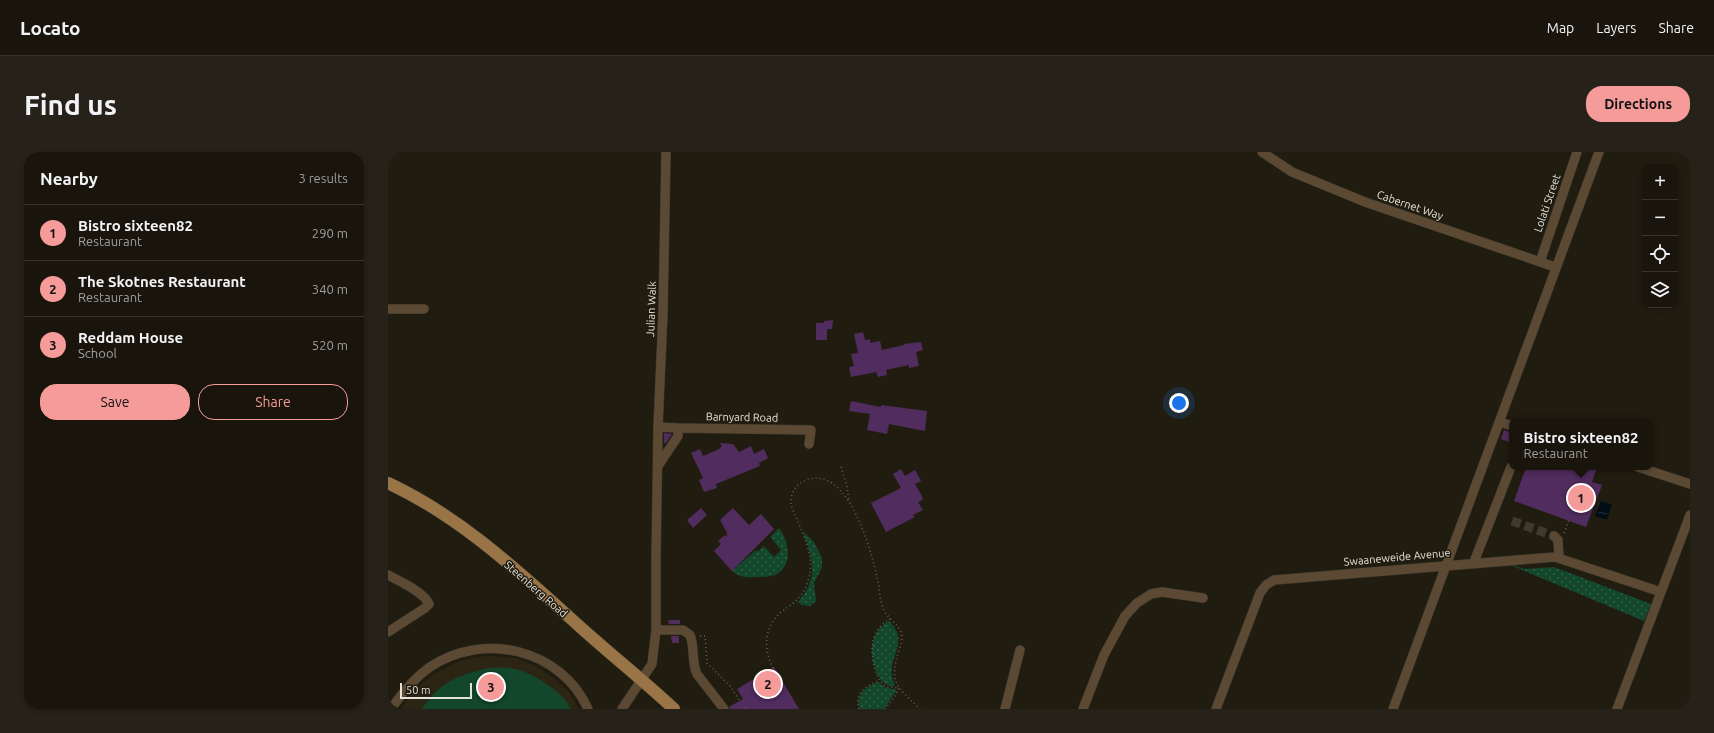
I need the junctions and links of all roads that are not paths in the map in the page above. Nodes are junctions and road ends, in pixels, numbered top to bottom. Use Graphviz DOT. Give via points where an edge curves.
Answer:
graph roads {
  1 [pos="666,152"];
  2 [pos="1262,152"];
  3 [pos="1577,152"];
  4 [pos="1599,152"];
  5 [pos="1540,262"];
  6 [pos="1556,267"];
  7 [pos="388,309"];
  8 [pos="424,309"];
  9 [pos="1500,422"];
  10 [pos="1509,425"];
  11 [pos="658,427"];
  12 [pos="678,428"];
  13 [pos="809,444"];
  14 [pos="658,466"];
  15 [pos="1510,470"];
  16 [pos="1647,470"];
  17 [pos="388,482"];
  18 [pos="1690,484"];
  19 [pos="1689,521"];
  20 [pos="1556,538"];
  21 [pos="1558,557"];
  22 [pos="1474,562"];
  23 [pos="1448,564"];
  24 [pos="388,575"];
  25 [pos="1661,592"];
  26 [pos="1202,598"];
  27 [pos="656,630"];
  28 [pos="388,632"];
  29 [pos="1020,650"];
  30 [pos="643,680"];
  31 [pos="391,709"];
  32 [pos="588,709"];
  33 [pos="622,709"];
  34 [pos="674,709"];
  35 [pos="724,709"];
  36 [pos="1005,709"];
  37 [pos="1082,709"];
  38 [pos="1216,709"];
  39 [pos="1393,709"];
  40 [pos="1617,709"];
  1 -- 11 [label="street, Julian Walk"];
  2 -- 5 [label="street, Cabernet Way" via="1292,172 1365,202"];
  3 -- 5 [label="street, Lolati Street"];
  4 -- 6 [label="street"];
  5 -- 6 [label="street, Cabernet Way"];
  6 -- 9 [label="street"];
  7 -- 8 [label="street"];
  9 -- 10 [label="street"];
  9 -- 23 [label="street"];
  11 -- 12 [label="street, Barnyard Road"];
  11 -- 14 [label="street, Julian Walk"];
  12 -- 13 [label="street, Barnyard Road" via="811,430"];
  12 -- 14 [label="street" via="678,436"];
  14 -- 27 [label="street, Julian Walk"];
  15 -- 22 [label="street"];
  16 -- 18 [label="street"];
  17 -- 30 [label="main road, Steenberg Road" via="421,499 460,525"];
  19 -- 25 [label="street"];
  20 -- 21 [label="street"];
  21 -- 22 [label="street, Swaaneweide Avenue"];
  21 -- 25 [label="street, Swaaneweide Avenue"];
  22 -- 23 [label="street, Swaaneweide Avenue"];
  23 -- 38 [label="street, Swaaneweide Avenue" via="1271,581 1260,592"];
  23 -- 39 [label="street"];
  24 -- 28 [label="street" via="421,595 429,604"];
  25 -- 40 [label="street"];
  26 -- 37 [label="street" via="1162,592 1152,594 1137,603 1125,616 1104,655"];
  27 -- 30 [label="street, Julian Walk" via="653,660"];
  27 -- 35 [label="street" via="682,630 690,635 694,669"];
  29 -- 36 [label="street"];
  30 -- 33 [label="street, Julian Walk"];
  30 -- 34 [label="main road, Steenberg Road"];
  31 -- 32 [label="street" via="412,682 431,666 457,653 498,648 522,652 545,661 569,680"];
}
